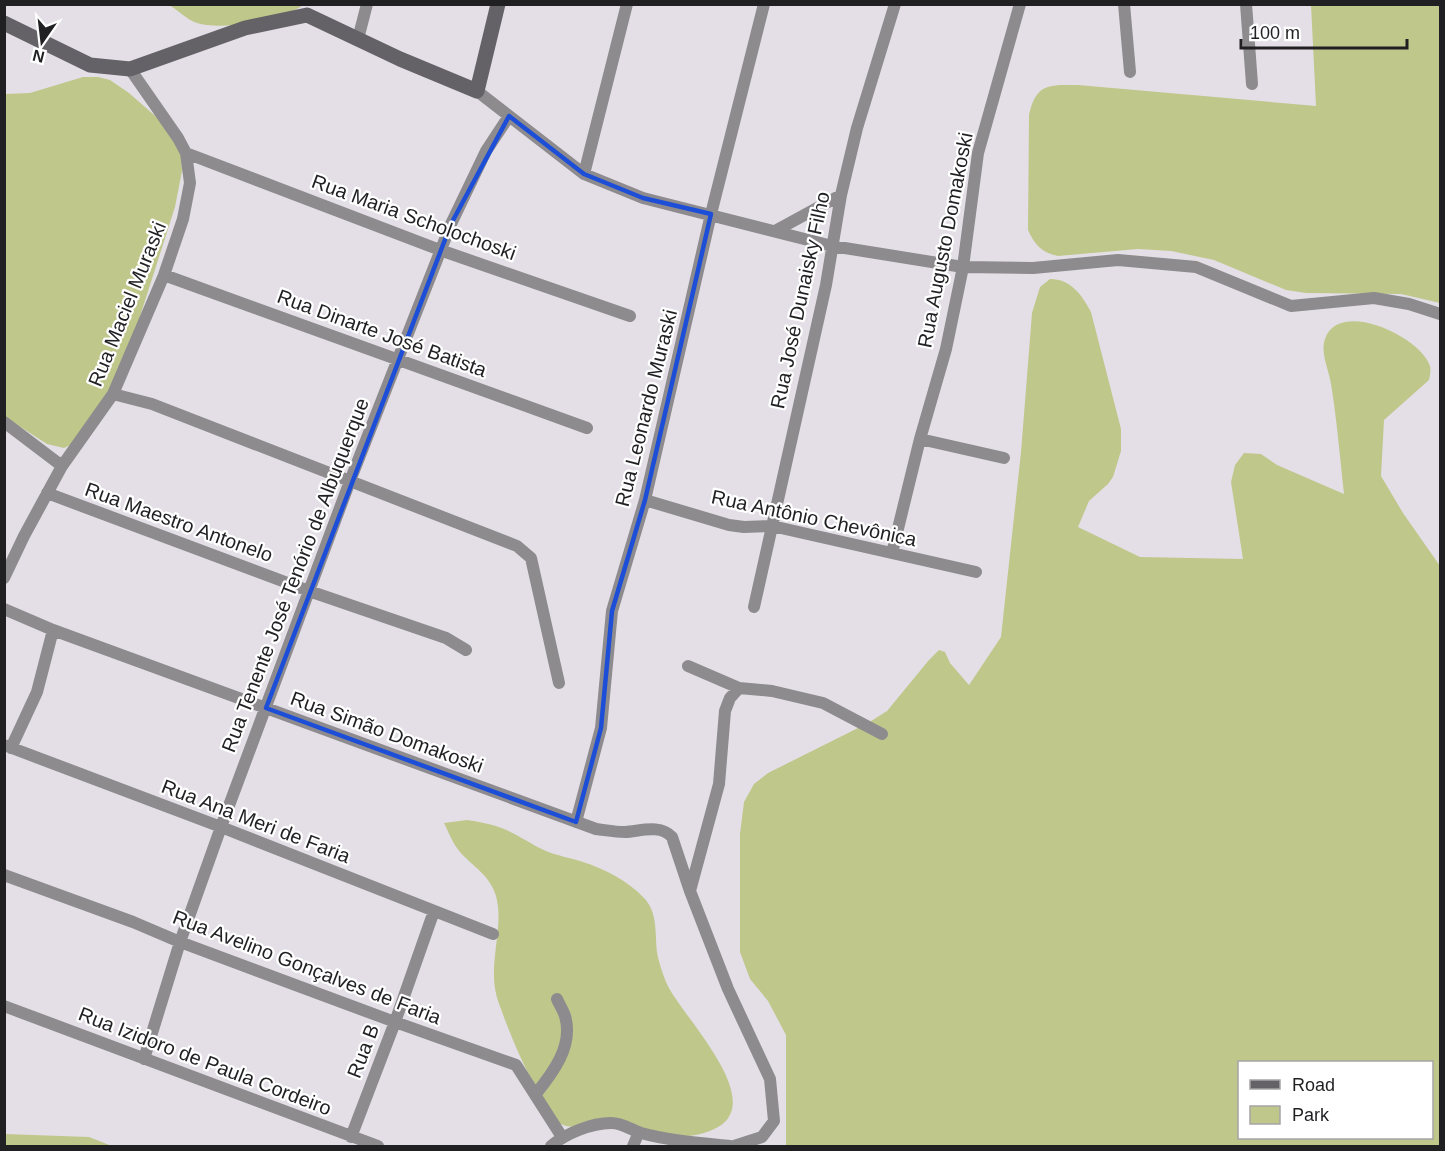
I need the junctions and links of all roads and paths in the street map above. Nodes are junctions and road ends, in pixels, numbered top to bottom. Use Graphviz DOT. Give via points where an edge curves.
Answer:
graph roads {
  1 [pos="367,4"];
  2 [pos="498,4"];
  3 [pos="627,4"];
  4 [pos="764,4"];
  5 [pos="895,4"];
  6 [pos="1020,4"];
  7 [pos="1124,4"];
  8 [pos="1246,4"];
  9 [pos="4,22"];
  10 [pos="358,39"];
  11 [pos="130,69"];
  12 [pos="1130,72"];
  13 [pos="1252,84"];
  14 [pos="477,91"];
  15 [pos="509,116"];
  16 [pos="186,153"];
  17 [pos="584,174"];
  18 [pos="841,195"];
  19 [pos="711,214"];
  20 [pos="775,231"];
  21 [pos="832,246"];
  22 [pos="440,250"];
  23 [pos="963,267"];
  24 [pos="164,275"];
  25 [pos="1440,314"];
  26 [pos="630,316"];
  27 [pos="398,359"];
  28 [pos="113,394"];
  29 [pos="4,423"];
  30 [pos="587,428"];
  31 [pos="920,439"];
  32 [pos="1004,458"];
  33 [pos="62,466"];
  34 [pos="350,481"];
  35 [pos="47,493"];
  36 [pos="645,500"];
  37 [pos="772,526"];
  38 [pos="892,553"];
  39 [pos="976,572"];
  40 [pos="4,578"];
  41 [pos="309,591"];
  42 [pos="754,607"];
  43 [pos="4,609"];
  44 [pos="53,630"];
  45 [pos="466,650"];
  46 [pos="688,666"];
  47 [pos="560,683"];
  48 [pos="739,688"];
  49 [pos="266,708"];
  50 [pos="882,734"];
  51 [pos="8,747"];
  52 [pos="576,822"];
  53 [pos="221,826"];
  54 [pos="4,875"];
  55 [pos="690,891"];
  56 [pos="434,911"];
  57 [pos="493,934"];
  58 [pos="180,942"];
  59 [pos="557,999"];
  60 [pos="4,1005"];
  61 [pos="395,1022"];
  62 [pos="144,1059"];
  63 [pos="536,1095"];
  64 [pos="639,1132"];
  65 [pos="351,1137"];
  66 [pos="562,1137"];
  67 [pos="376,1146"];
  68 [pos="551,1146"];
  69 [pos="633,1146"];
  70 [pos="732,1146"];
  1 -- 10 [label="street"];
  2 -- 14 [label="street"];
  3 -- 17 [label="street"];
  4 -- 19 [label="street, Rua Leonardo Muraski"];
  5 -- 18 [label="street, Rua José Dunaisky Filho"];
  6 -- 23 [label="street, Rua Augusto Domakoski" via="978,153"];
  7 -- 12 [label="street"];
  8 -- 13 [label="street"];
  9 -- 11 [label="street" via="90,64"];
  10 -- 11 [label="street" via="308,15 245,28"];
  10 -- 14 [label="street"];
  11 -- 16 [label="street, Rua Maciel Muraski"];
  14 -- 15 [label="street"];
  15 -- 17 [label="street"];
  15 -- 22 [label="street, Rua Tenente José Tenório de Albuquerque" via="486,152"];
  16 -- 22 [label="street, Rua Maria Scholochoski"];
  16 -- 24 [label="street, Rua Maciel Muraski" via="190,183 183,219"];
  17 -- 19 [label="street" via="643,198"];
  18 -- 20 [label="street"];
  18 -- 21 [label="street, Rua José Dunaisky Filho"];
  19 -- 20 [label="street"];
  19 -- 36 [label="street, Rua Leonardo Muraski"];
  20 -- 21 [label="street"];
  21 -- 23 [label="street"];
  21 -- 37 [label="street, Rua José Dunaisky Filho"];
  22 -- 26 [label="street, Rua Maria Scholochoski"];
  22 -- 27 [label="street, Rua Tenente José Tenório de Albuquerque"];
  23 -- 25 [label="street" via="1033,268 1118,260 1196,267 1292,306 1374,298"];
  23 -- 31 [label="street, Rua Augusto Domakoski" via="946,349"];
  24 -- 27 [label="street, Rua Dinarte José Batista"];
  24 -- 28 [label="street, Rua Maciel Muraski"];
  27 -- 30 [label="street, Rua Dinarte José Batista"];
  27 -- 34 [label="street, Rua Tenente José Tenório de Albuquerque"];
  28 -- 33 [label="street, Rua Maciel Muraski"];
  28 -- 34 [label="street" via="152,404"];
  29 -- 33 [label="street"];
  31 -- 32 [label="street"];
  31 -- 38 [label="street, Rua Augusto Domakoski"];
  33 -- 35 [label="street, Rua Maciel Muraski"];
  34 -- 41 [label="street, Rua Tenente José Tenório de Albuquerque"];
  34 -- 47 [label="street" via="517,546 531,558"];
  35 -- 40 [label="street, Rua Maciel Muraski"];
  35 -- 41 [label="street, Rua Maestro Antonelo"];
  36 -- 37 [label="street, Rua Antônio Chevônica" via="729,525"];
  36 -- 52 [label="street, Rua Leonardo Muraski" via="612,611 601,728"];
  37 -- 38 [label="street, Rua Antônio Chevônica"];
  37 -- 42 [label="street, Rua José Dunaisky Filho"];
  38 -- 39 [label="street, Rua Antônio Chevônica"];
  41 -- 45 [label="street, Rua Maestro Antonelo" via="446,638"];
  41 -- 49 [label="street, Rua Tenente José Tenório de Albuquerque"];
  43 -- 44 [label="street, Rua Simão Domakoski"];
  44 -- 49 [label="street, Rua Simão Domakoski"];
  44 -- 51 [label="street" via="37,692"];
  46 -- 48 [label="street"];
  48 -- 50 [label="street" via="822,703"];
  48 -- 55 [label="street" via="724,711 719,784"];
  49 -- 52 [label="street, Rua Simão Domakoski"];
  49 -- 53 [label="street, Rua Tenente José Tenório de Albuquerque"];
  51 -- 53 [label="street, Rua Ana Meri de Faria"];
  52 -- 55 [label="street, Rua Simão Domakoski" via="596,830 666,831 672,837"];
  53 -- 56 [label="street, Rua Ana Meri de Faria"];
  53 -- 58 [label="street, Rua Tenente José Tenório de Albuquerque"];
  54 -- 58 [label="street, Rua Avelino Gonçalves de Faria"];
  55 -- 70 [label="street" via="770,1079 774,1121 762,1137"];
  56 -- 57 [label="street, Rua Ana Meri de Faria"];
  56 -- 61 [label="street, Rua B"];
  58 -- 61 [label="street, Rua Avelino Gonçalves de Faria"];
  58 -- 62 [label="street, Rua Tenente José Tenório de Albuquerque"];
  59 -- 63 [label="street" via="566,1017 563,1051"];
  60 -- 62 [label="street, Rua Izidoro de Paula Cordeiro"];
  61 -- 63 [label="street, Rua Avelino Gonçalves de Faria" via="516,1065"];
  61 -- 65 [label="street, Rua B"];
  62 -- 65 [label="street, Rua Izidoro de Paula Cordeiro"];
  63 -- 66 [label="street, Rua Avelino Gonçalves de Faria"];
  64 -- 66 [label="street" via="612,1123"];
  64 -- 69 [label="street"];
  64 -- 70 [label="street" via="678,1141"];
  65 -- 67 [label="street, Rua Izidoro de Paula Cordeiro"];
  66 -- 68 [label="street"];
}
